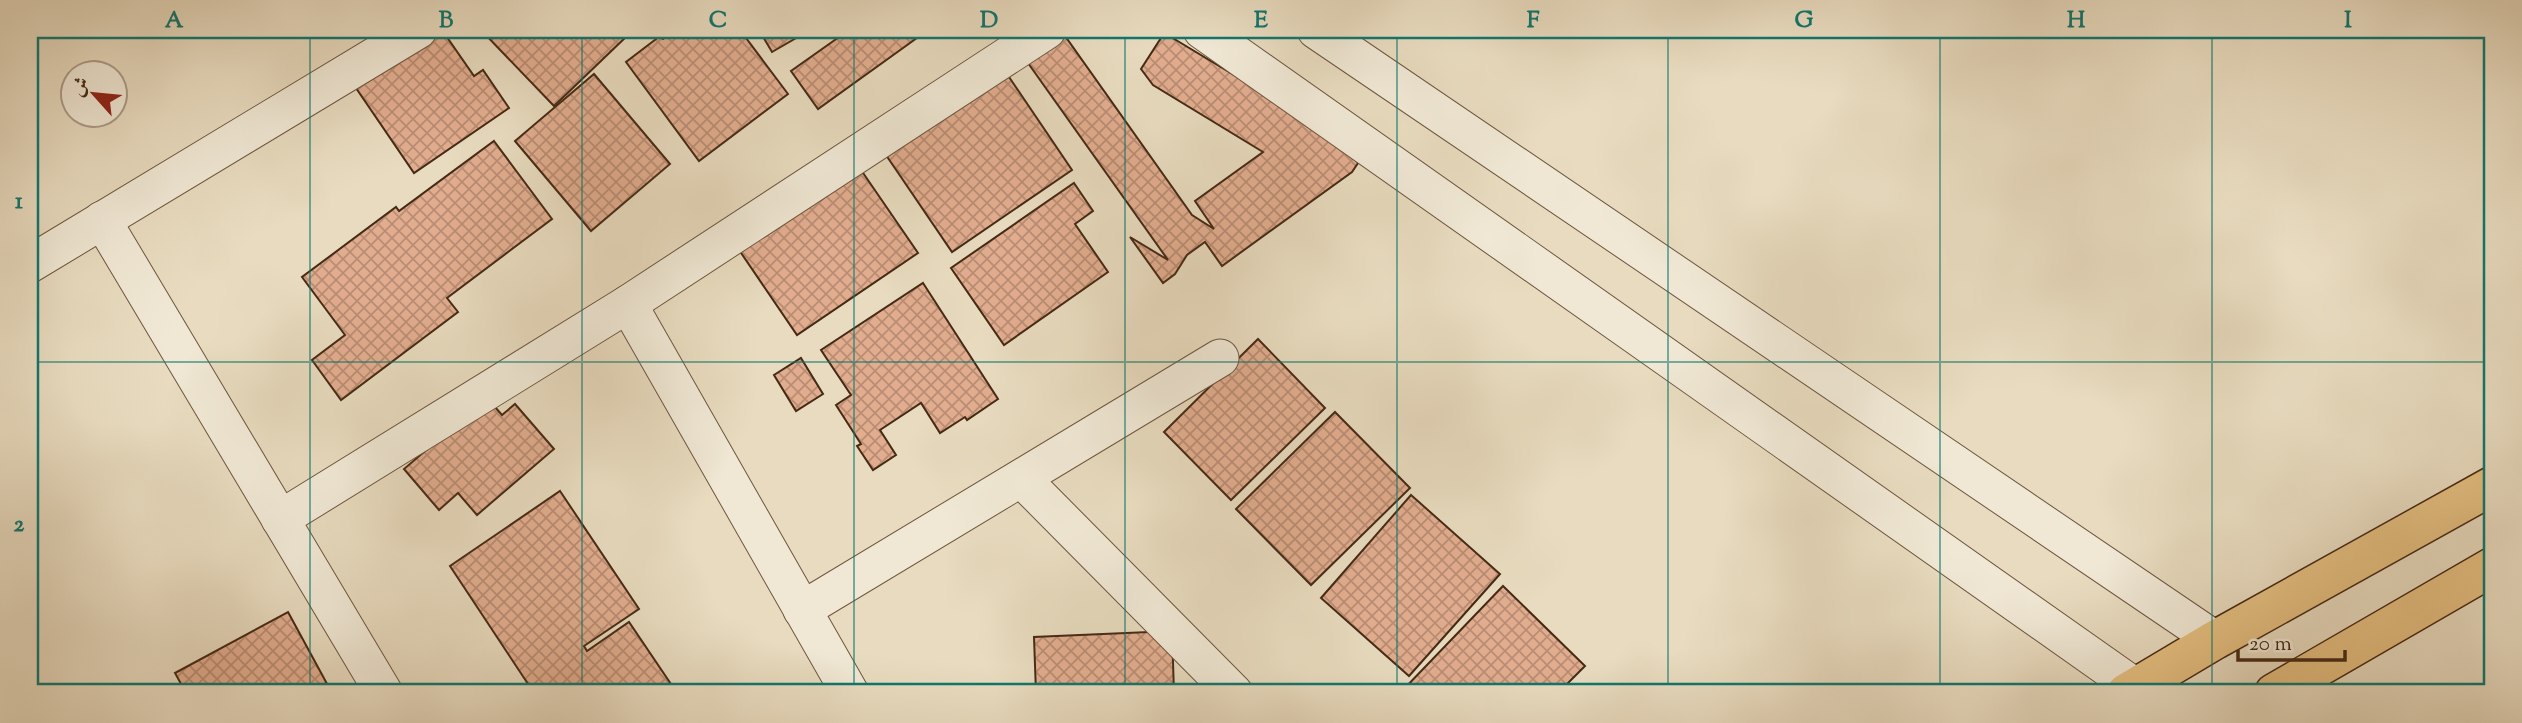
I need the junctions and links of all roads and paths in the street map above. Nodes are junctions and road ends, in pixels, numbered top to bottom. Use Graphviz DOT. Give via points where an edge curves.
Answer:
graph roads {
  1 [pos="418,30"];
  2 [pos="1047,30"];
  3 [pos="1202,30"];
  4 [pos="1317,30"];
  5 [pos="102,220"];
  6 [pos="30,264"];
  7 [pos="628,304"];
  8 [pos="1220,358"];
  9 [pos="1022,479"];
  10 [pos="2492,486"];
  11 [pos="280,519"];
  12 [pos="2492,567"];
  13 [pos="802,610"];
  14 [pos="2215,640"];
  15 [pos="2131,690"];
  16 [pos="2288,690"];
  17 [pos="384,693"];
  18 [pos="850,693"];
  19 [pos="1234,693"];
  1 -- 5 [label="street"];
  2 -- 7 [label="street"];
  3 -- 15 [label="street"];
  4 -- 14 [label="street"];
  5 -- 6 [label="street"];
  5 -- 11 [label="street"];
  7 -- 11 [label="street"];
  7 -- 13 [label="street"];
  8 -- 9 [label="street"];
  9 -- 13 [label="street"];
  9 -- 19 [label="street"];
  10 -- 14 [label="main road"];
  11 -- 17 [label="street"];
  12 -- 16 [label="main road"];
  13 -- 18 [label="street"];
  14 -- 15 [label="main road"];
}
